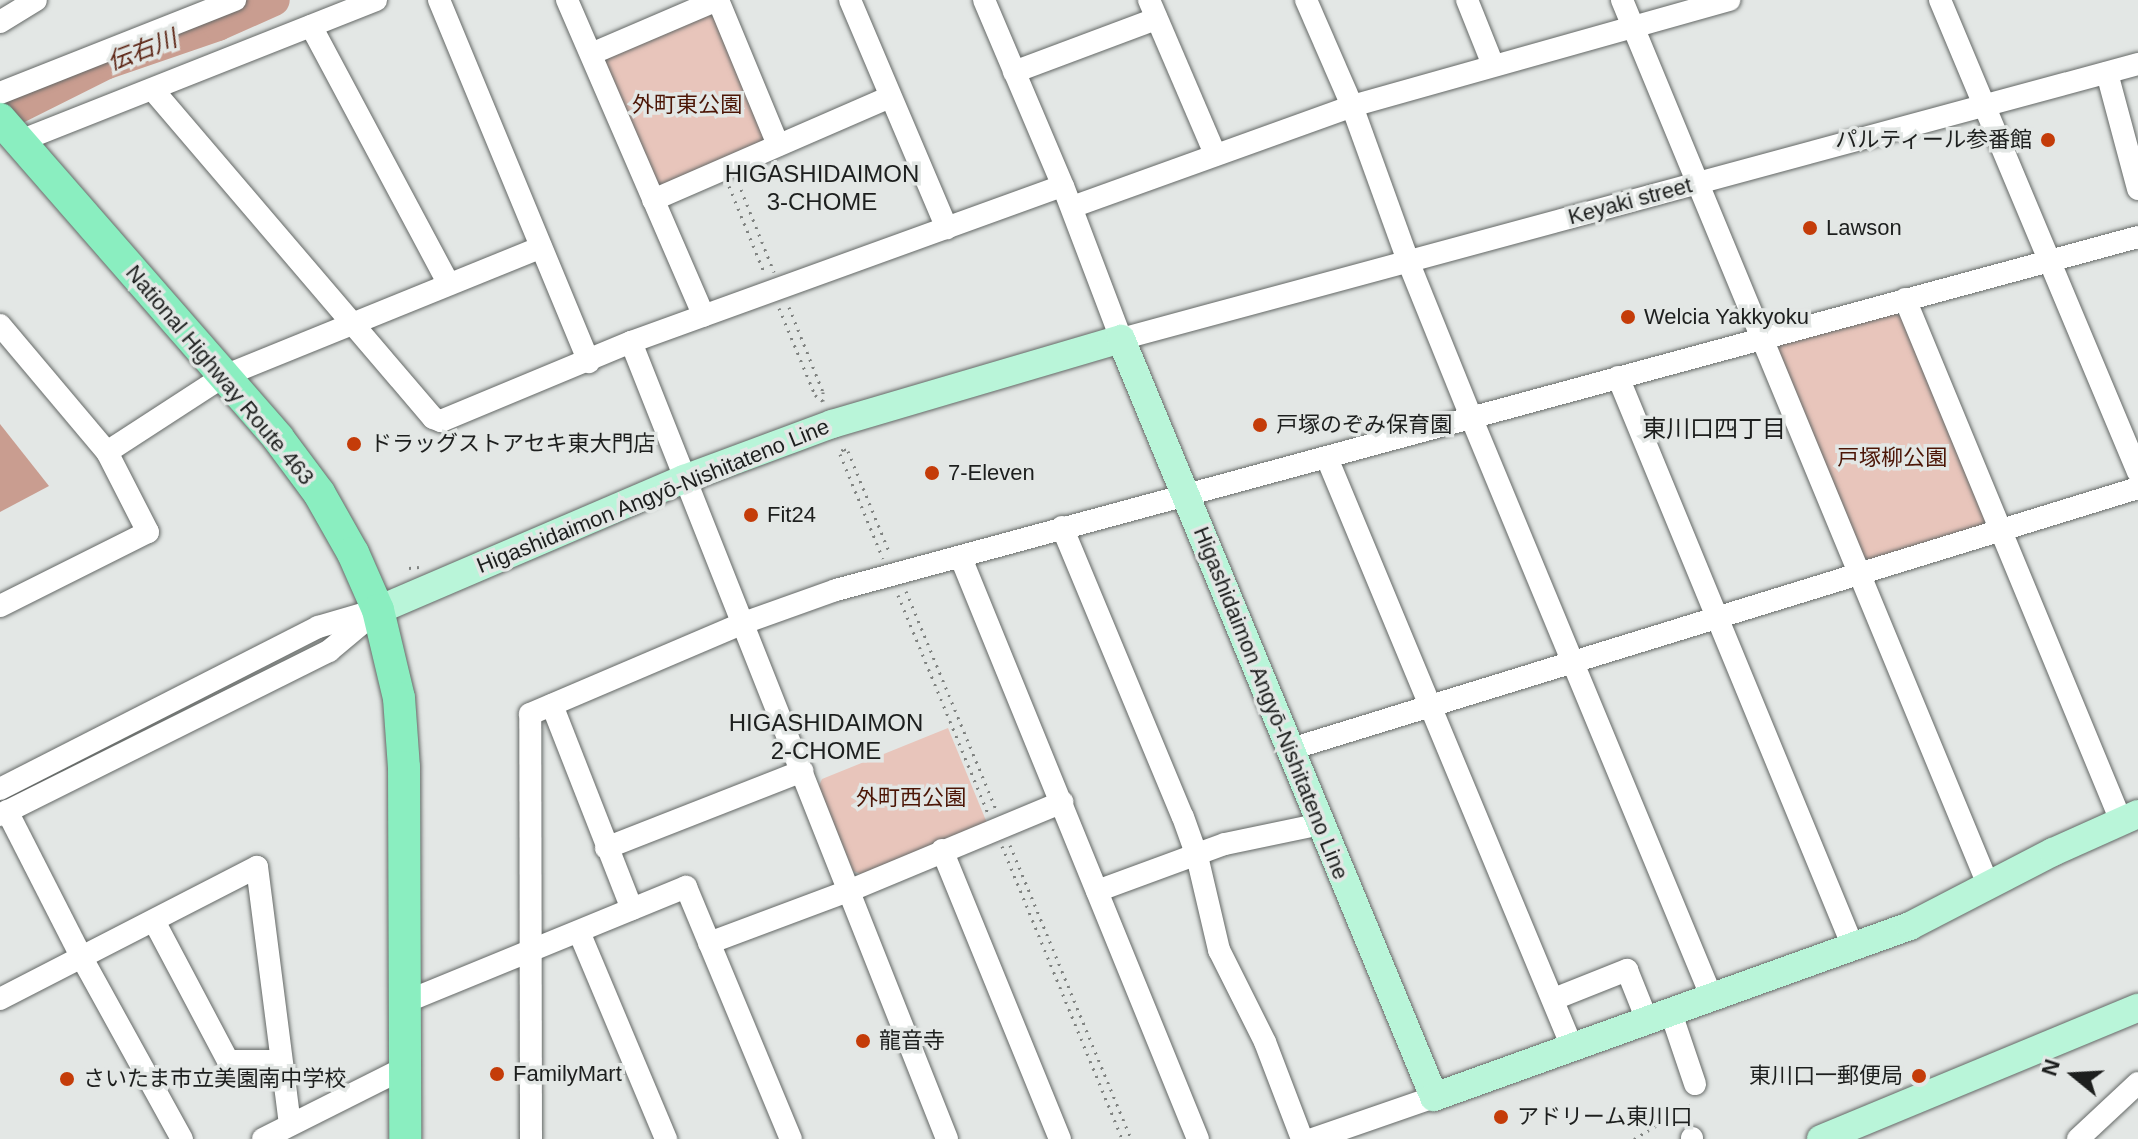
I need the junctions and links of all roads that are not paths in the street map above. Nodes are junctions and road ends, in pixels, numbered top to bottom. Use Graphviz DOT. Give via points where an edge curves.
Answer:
graph roads {
  1 [pos="36,0"];
  2 [pos="235,0"];
  3 [pos="376,0"];
  4 [pos="439,0"];
  5 [pos="567,0"];
  6 [pos="717,0"];
  7 [pos="850,0"];
  8 [pos="984,0"];
  9 [pos="1306,0"];
  10 [pos="1467,0"];
  11 [pos="1622,0"];
  12 [pos="1729,0"];
  13 [pos="1940,0"];
  14 [pos="1152,9"];
  15 [pos="0,22"];
  16 [pos="311,26"];
  17 [pos="1633,27"];
  18 [pos="591,54"];
  19 [pos="2138,64"];
  20 [pos="1493,65"];
  21 [pos="1014,72"];
  22 [pos="2107,73"];
  23 [pos="153,90"];
  24 [pos="0,93"];
  25 [pos="890,97"];
  26 [pos="1352,106"];
  27 [pos="1986,106"];
  28 [pos="10,130"];
  29 [pos="778,145"];
  30 [pos="1215,154"];
  31 [pos="1697,183"];
  32 [pos="2138,189"];
  33 [pos="1068,196"];
  34 [pos="653,200"];
  35 [pos="947,228"];
  36 [pos="2138,237"];
  37 [pos="541,247"];
  38 [pos="2051,259"];
  39 [pos="1408,261"];
  40 [pos="448,283"];
  41 [pos="1905,299"];
  42 [pos="704,316"];
  43 [pos="352,324"];
  44 [pos="0,325"];
  45 [pos="1760,338"];
  46 [pos="1121,339"];
  47 [pos="631,342"];
  48 [pos="589,362"];
  49 [pos="224,376"];
  50 [pos="1618,377"];
  51 [pos="1471,417"];
  52 [pos="107,452"];
  53 [pos="1327,458"];
  54 [pos="2138,472"];
  55 [pos="684,479"];
  56 [pos="2138,488"];
  57 [pos="1185,494"];
  58 [pos="1062,527"];
  59 [pos="1999,531"];
  60 [pos="961,558"];
  61 [pos="1861,572"];
  62 [pos="0,606"];
  63 [pos="378,610"];
  64 [pos="1717,618"];
  65 [pos="741,624"];
  66 [pos="1572,663"];
  67 [pos="552,705"];
  68 [pos="1431,708"];
  69 [pos="1291,749"];
  70 [pos="802,771"];
  71 [pos="0,789"];
  72 [pos="1062,802"];
  73 [pos="4,813"];
  74 [pos="2129,818"];
  75 [pos="1321,824"];
  76 [pos="606,848"];
  77 [pos="942,850"];
  78 [pos="1197,856"];
  79 [pos="1989,887"];
  80 [pos="851,890"];
  81 [pos="1097,891"];
  82 [pos="632,909"];
  83 [pos="154,921"];
  84 [pos="579,932"];
  85 [pos="709,943"];
  86 [pos="1853,947"];
  87 [pos="530,953"];
  88 [pos="82,958"];
  89 [pos="1712,998"];
  90 [pos="0,999"];
  91 [pos="1554,999"];
  92 [pos="403,1003"];
  93 [pos="2138,1008"];
  94 [pos="1659,1016"];
  95 [pos="1572,1047"];
  96 [pos="281,1061"];
  97 [pos="404,1068"];
  98 [pos="2138,1083"];
  99 [pos="1695,1084"];
  100 [pos="1434,1097"];
  101 [pos="290,1125"];
  102 [pos="182,1139"];
  103 [pos="263,1139"];
  104 [pos="405,1139"];
  105 [pos="531,1139"];
  106 [pos="666,1139"];
  107 [pos="791,1139"];
  108 [pos="947,1139"];
  109 [pos="1060,1139"];
  110 [pos="1198,1139"];
  111 [pos="1302,1139"];
  112 [pos="1313,1139"];
  113 [pos="1821,1139"];
  114 [pos="2078,1139"];
  1 -- 15 [label="street"];
  2 -- 24 [label="street"];
  3 -- 16 [label="street"];
  4 -- 37 [label="street"];
  5 -- 18 [label="street"];
  6 -- 18 [label="street"];
  6 -- 29 [label="street"];
  7 -- 25 [label="street"];
  8 -- 21 [label="street"];
  9 -- 26 [label="street"];
  10 -- 20 [label="street"];
  11 -- 17 [label="street"];
  12 -- 17 [label="street"];
  13 -- 27 [label="street"];
  14 -- 21 [label="street"];
  14 -- 30 [label="street"];
  16 -- 23 [label="street"];
  16 -- 40 [label="street"];
  17 -- 20 [label="street"];
  17 -- 31 [label="street"];
  18 -- 34 [label="street"];
  19 -- 22 [label="street, Keyaki street"];
  20 -- 26 [label="street"];
  21 -- 33 [label="street"];
  22 -- 27 [label="street, Keyaki street"];
  22 -- 32 [label="street"];
  23 -- 28 [label="street"];
  23 -- 43 [label="street"];
  25 -- 29 [label="street"];
  25 -- 35 [label="street"];
  26 -- 30 [label="street"];
  26 -- 39 [label="street"];
  27 -- 31 [label="street, Keyaki street"];
  27 -- 38 [label="street"];
  28 -- 49 [label="highway, National Highway Route 463"];
  29 -- 34 [label="street"];
  30 -- 33 [label="street"];
  31 -- 39 [label="street, Keyaki street"];
  31 -- 45 [label="street"];
  33 -- 35 [label="street"];
  33 -- 46 [label="street"];
  34 -- 42 [label="street"];
  35 -- 42 [label="street"];
  36 -- 38 [label="street"];
  37 -- 40 [label="street"];
  37 -- 48 [label="street"];
  38 -- 41 [label="street"];
  38 -- 54 [label="street"];
  39 -- 46 [label="street, Keyaki street"];
  39 -- 51 [label="street"];
  40 -- 43 [label="street"];
  41 -- 45 [label="street"];
  41 -- 59 [label="street"];
  42 -- 47 [label="street"];
  43 -- 48 [label="street" via="441,421"];
  43 -- 49 [label="street"];
  44 -- 52 [label="street"];
  45 -- 50 [label="street"];
  45 -- 61 [label="street"];
  46 -- 55 [label="main road, Higashidaimon Angyō-Nishitateno Line" via="847,419"];
  46 -- 57 [label="main road, Higashidaimon Angyō-Nishitateno Line"];
  47 -- 48 [label="street"];
  47 -- 55 [label="street"];
  49 -- 52 [label="street"];
  49 -- 63 [label="highway, National Highway Route 463" via="319,493"];
  50 -- 51 [label="street"];
  50 -- 64 [label="street"];
  51 -- 53 [label="street"];
  51 -- 66 [label="street"];
  52 -- 62 [label="street" via="148,532"];
  53 -- 57 [label="street"];
  53 -- 68 [label="street"];
  55 -- 63 [label="main road, Higashidaimon Angyō-Nishitateno Line"];
  55 -- 65 [label="street"];
  56 -- 59 [label="street"];
  57 -- 58 [label="street"];
  57 -- 69 [label="main road, Higashidaimon Angyō-Nishitateno Line"];
  58 -- 60 [label="street"];
  58 -- 78 [label="street"];
  59 -- 61 [label="street"];
  59 -- 74 [label="street"];
  60 -- 65 [label="street" via="836,590"];
  60 -- 72 [label="street"];
  61 -- 64 [label="street"];
  61 -- 79 [label="street"];
  63 -- 71 [label="street" via="318,627"];
  63 -- 73 [label="street" via="329,651"];
  63 -- 92 [label="highway, National Highway Route 463" via="399,698 404,767"];
  64 -- 66 [label="street"];
  64 -- 86 [label="street"];
  65 -- 67 [label="street"];
  65 -- 70 [label="street"];
  66 -- 68 [label="street"];
  66 -- 89 [label="street"];
  67 -- 76 [label="street"];
  67 -- 87 [label="street" via="530,714"];
  68 -- 69 [label="street"];
  68 -- 91 [label="street"];
  69 -- 75 [label="main road, Higashidaimon Angyō-Nishitateno Line"];
  70 -- 76 [label="street"];
  70 -- 80 [label="street"];
  72 -- 77 [label="street"];
  72 -- 81 [label="street"];
  73 -- 88 [label="street"];
  74 -- 79 [label="main road"];
  75 -- 78 [label="street" via="1225,844"];
  75 -- 100 [label="main road, Higashidaimon Angyō-Nishitateno Line"];
  76 -- 82 [label="street"];
  77 -- 80 [label="street"];
  77 -- 109 [label="street"];
  78 -- 81 [label="street"];
  78 -- 111 [label="street" via="1219,950 1265,1042"];
  79 -- 86 [label="main road"];
  80 -- 85 [label="street"];
  80 -- 108 [label="street"];
  81 -- 110 [label="street"];
  82 -- 84 [label="street"];
  82 -- 85 [label="street" via="686,887"];
  83 -- 88 [label="street"];
  83 -- 96 [label="street" via="228,1061"];
  83 -- 96 [label="street" via="257,867"];
  84 -- 87 [label="street"];
  84 -- 106 [label="street"];
  85 -- 107 [label="street"];
  86 -- 89 [label="main road"];
  87 -- 92 [label="street"];
  87 -- 105 [label="street"];
  88 -- 90 [label="street"];
  88 -- 102 [label="street"];
  89 -- 94 [label="main road"];
  91 -- 94 [label="street" via="1627,970"];
  91 -- 95 [label="street"];
  92 -- 97 [label="highway, National Highway Route 463"];
  93 -- 113 [label="main road"];
  94 -- 95 [label="main road"];
  94 -- 99 [label="street"];
  95 -- 100 [label="main road"];
  96 -- 101 [label="street"];
  97 -- 101 [label="street"];
  97 -- 104 [label="highway, National Highway Route 463"];
  98 -- 114 [label="street"];
  100 -- 112 [label="street"];
  101 -- 103 [label="street"];
}
